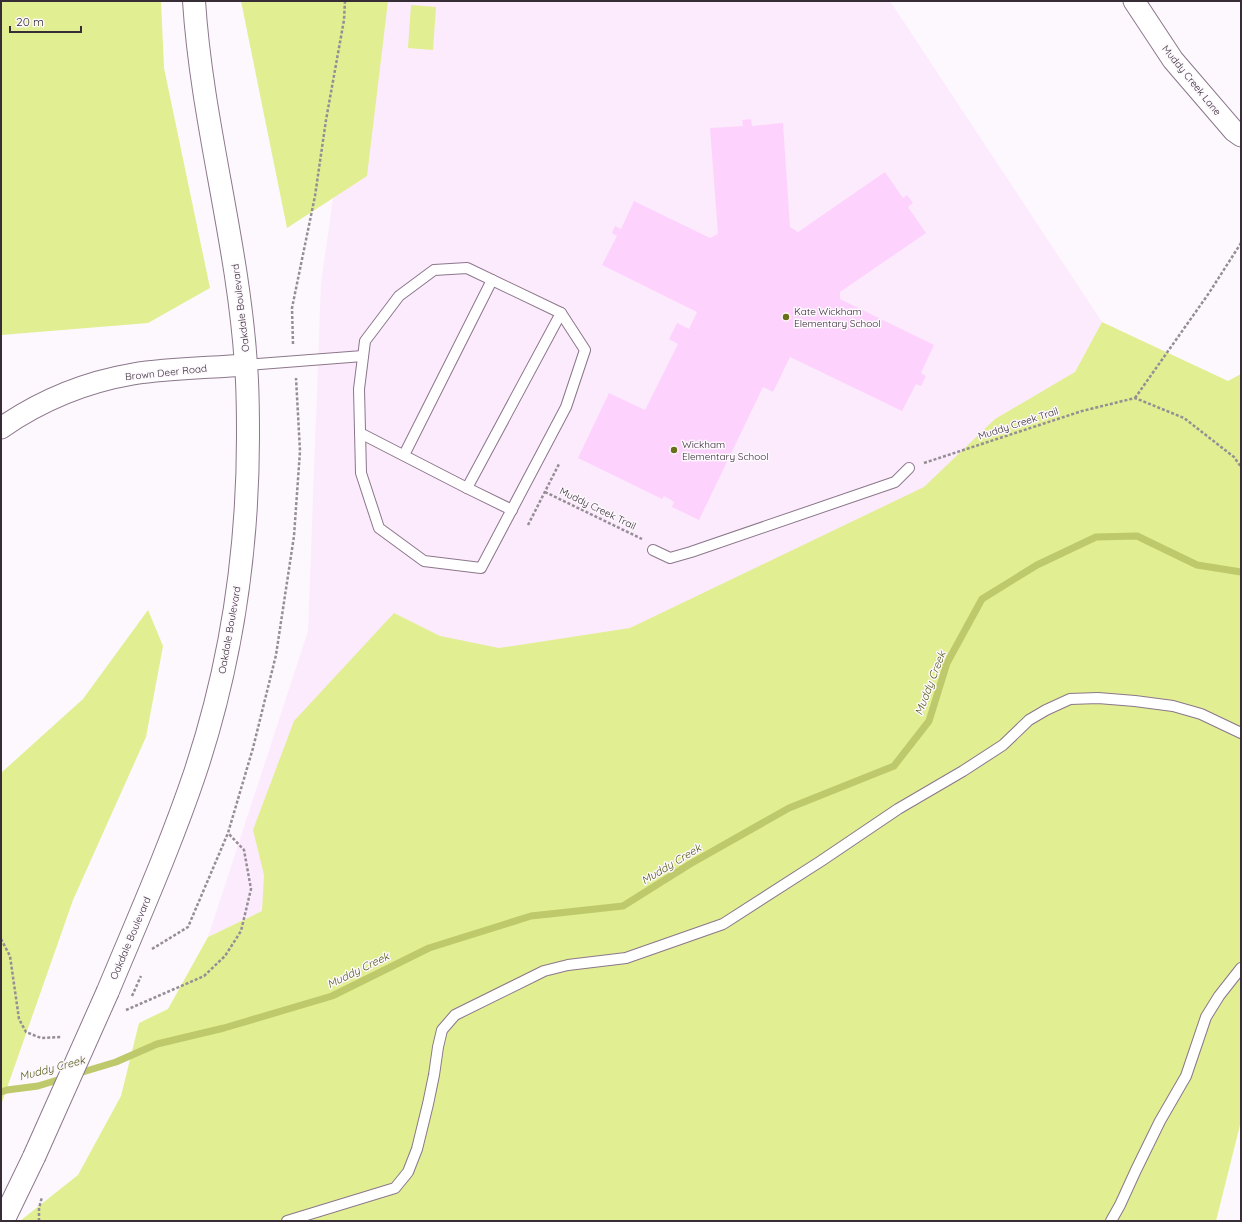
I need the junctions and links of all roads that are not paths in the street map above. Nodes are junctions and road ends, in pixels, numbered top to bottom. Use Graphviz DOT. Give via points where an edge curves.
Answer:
graph roads {
  1 [pos="194,1"];
  2 [pos="1134,1"];
  3 [pos="1241,136"];
  4 [pos="492,280"];
  5 [pos="561,313"];
  6 [pos="364,356"];
  7 [pos="246,365"];
  8 [pos="1,428"];
  9 [pos="360,433"];
  10 [pos="404,455"];
  11 [pos="908,468"];
  12 [pos="467,488"];
  13 [pos="512,510"];
  14 [pos="653,550"];
  15 [pos="1241,733"];
  16 [pos="1241,968"];
  17 [pos="3,1221"];
  18 [pos="287,1221"];
  19 [pos="1111,1221"];
  1 -- 7 [label="main road, Oakdale Boulevard" via="204,92 239,291"];
  2 -- 3 [label="street, Muddy Creek Lane" via="1173,60"];
  4 -- 5 [label="lane"];
  4 -- 6 [label="lane" via="467,268 434,270 399,296 365,342"];
  4 -- 10 [label="lane"];
  5 -- 12 [label="lane"];
  5 -- 13 [label="lane" via="585,350 566,407"];
  6 -- 7 [label="lane"];
  6 -- 9 [label="lane" via="359,389"];
  7 -- 8 [label="street, Brown Deer Road" via="165,370 90,384 50,400"];
  7 -- 17 [label="main road, Oakdale Boulevard, bridge" via="248,478 243,552 232,627 216,700 195,772 170,843 108,992"];
  9 -- 10 [label="lane"];
  9 -- 13 [label="lane" via="361,473 379,528 424,561 481,568"];
  10 -- 12 [label="lane"];
  11 -- 14 [label="lane" via="896,482 691,552 670,558"];
  12 -- 13 [label="lane"];
  15 -- 18 [label="lane" via="1201,714 1173,706 1134,700 1070,700 1046,710 1029,720 1003,746 898,809 821,862 723,924 626,958 568,965 544,971 455,1015 442,1030 417,1149 408,1172 395,1188"];
  16 -- 19 [label="lane" via="1206,1017 1186,1076 1160,1121"];
}
